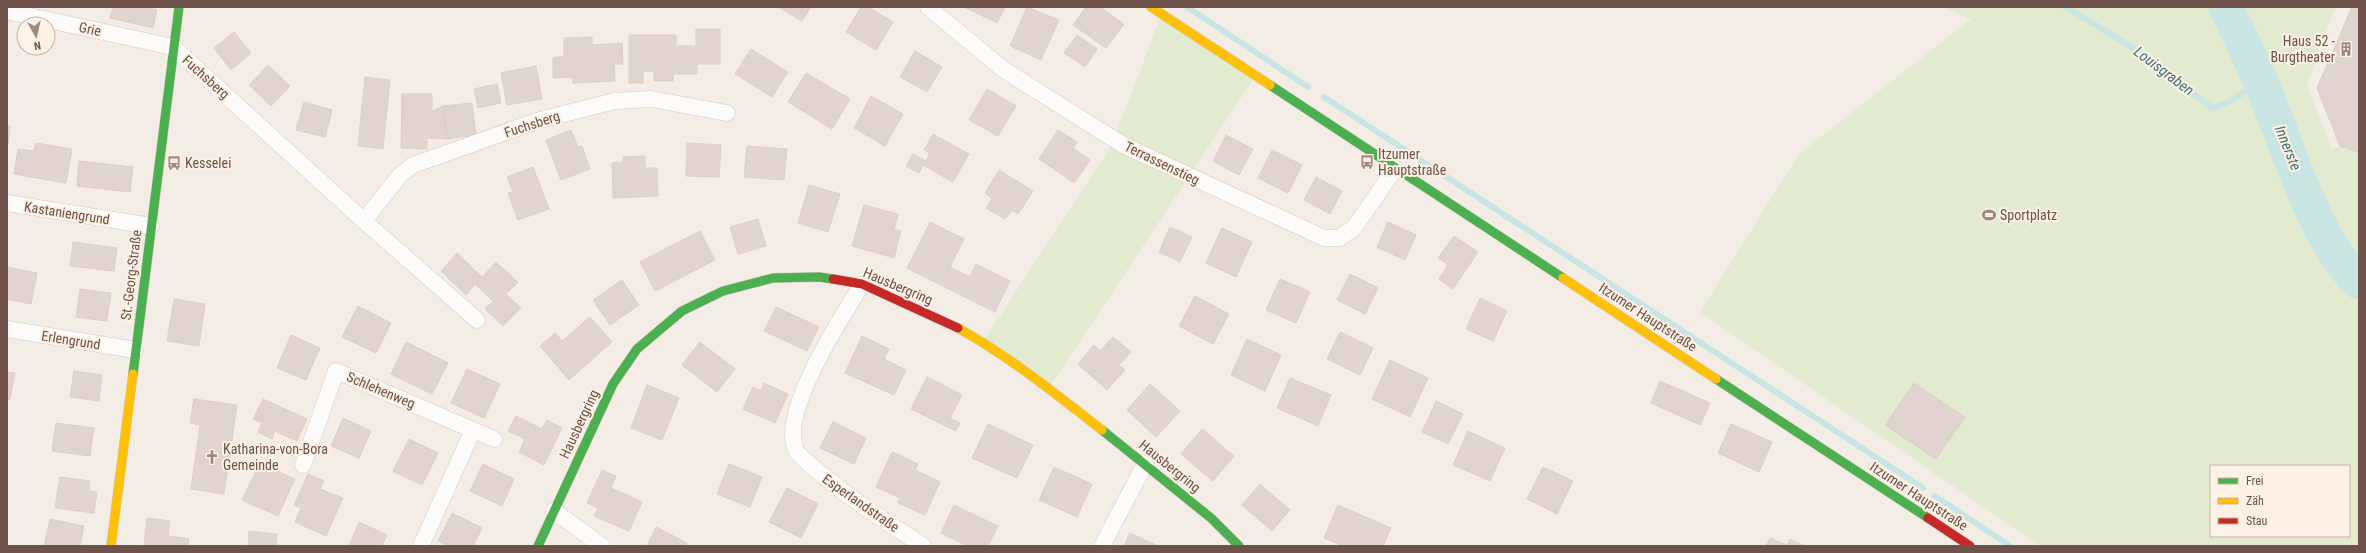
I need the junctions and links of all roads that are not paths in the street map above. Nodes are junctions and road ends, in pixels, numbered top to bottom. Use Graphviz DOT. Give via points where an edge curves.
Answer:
graph roads {
  1 [pos="179,7"];
  2 [pos="928,7"];
  3 [pos="1151,7"];
  4 [pos="7,11"];
  5 [pos="173,47"];
  6 [pos="727,113"];
  7 [pos="1395,169"];
  8 [pos="7,203"];
  9 [pos="364,221"];
  10 [pos="151,226"];
  11 [pos="862,284"];
  12 [pos="477,320"];
  13 [pos="7,329"];
  14 [pos="135,350"];
  15 [pos="473,430"];
  16 [pos="494,440"];
  17 [pos="1146,464"];
  18 [pos="303,465"];
  19 [pos="554,511"];
  20 [pos="111,546"];
  21 [pos="420,546"];
  22 [pos="538,546"];
  23 [pos="602,546"];
  24 [pos="923,546"];
  25 [pos="1102,546"];
  26 [pos="1239,546"];
  27 [pos="1970,546"];
  1 -- 5 [label="street, St.-Georg-Straße"];
  2 -- 7 [label="street, Terrassenstieg" via="1004,70 1123,145 1324,238 1338,238 1354,228"];
  3 -- 7 [label="street, Itzumer Hauptstraße"];
  4 -- 5 [label="street, Grie"];
  5 -- 9 [label="street, Fuchsberg"];
  5 -- 10 [label="street, St.-Georg-Straße"];
  6 -- 9 [label="street, Fuchsberg" via="651,99 616,101 540,120 413,165 400,175"];
  7 -- 27 [label="street, Itzumer Hauptstraße"];
  8 -- 10 [label="street, Kastaniengrund"];
  9 -- 12 [label="street, Fuchsberg"];
  10 -- 14 [label="street, St.-Georg-Straße"];
  11 -- 17 [label="street, Hausbergring" via="947,322 983,342 1049,388"];
  11 -- 19 [label="street, Hausbergring" via="819,277 773,278 723,290 682,311 637,349 613,384"];
  11 -- 24 [label="street, Esperlandstraße" via="816,360 802,394 792,430 797,452 830,483"];
  13 -- 14 [label="street, Erlengrund"];
  14 -- 20 [label="street, St.-Georg-Straße"];
  15 -- 16 [label="street, Schlehenweg"];
  15 -- 18 [label="street, Schlehenweg" via="336,371"];
  15 -- 21 [label="street"];
  17 -- 25 [label="street"];
  17 -- 26 [label="street, Hausbergring" via="1211,518"];
  19 -- 22 [label="street, Hausbergring"];
  19 -- 23 [label="street"];
}
